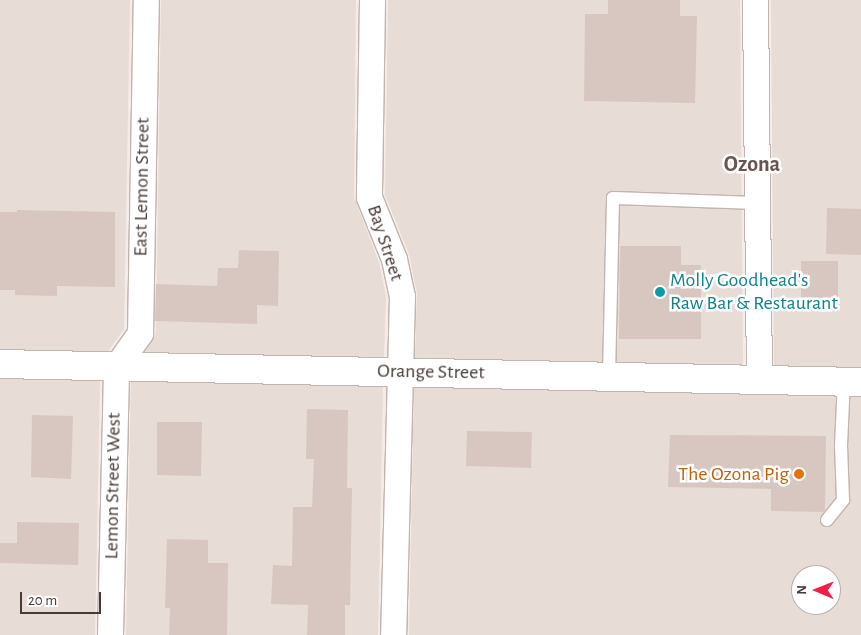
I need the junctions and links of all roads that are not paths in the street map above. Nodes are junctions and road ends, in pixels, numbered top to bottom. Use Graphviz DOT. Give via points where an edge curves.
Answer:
graph roads {
  1 [pos="146,0"];
  2 [pos="372,0"];
  3 [pos="755,0"];
  4 [pos="757,203"];
  5 [pos="0,364"];
  6 [pos="116,367"];
  7 [pos="398,371"];
  8 [pos="609,376"];
  9 [pos="759,379"];
  10 [pos="853,381"];
  11 [pos="827,520"];
  12 [pos="110,635"];
  13 [pos="393,635"];
  1 -- 6 [label="street, East Lemon Street" via="140,333"];
  2 -- 7 [label="street, Bay Street" via="369,197 394,259 402,296"];
  3 -- 4 [label="street"];
  4 -- 8 [label="lane" via="613,198"];
  4 -- 9 [label="street"];
  5 -- 6 [label="street, Orange Street"];
  6 -- 7 [label="street, Orange Street"];
  6 -- 12 [label="street, Lemon Street West"];
  7 -- 8 [label="street, Orange Street"];
  7 -- 13 [label="street, Bay Street"];
  8 -- 9 [label="street, Orange Street"];
  9 -- 10 [label="street, Orange Street"];
  10 -- 11 [label="lane" via="841,446 843,500"];
}
